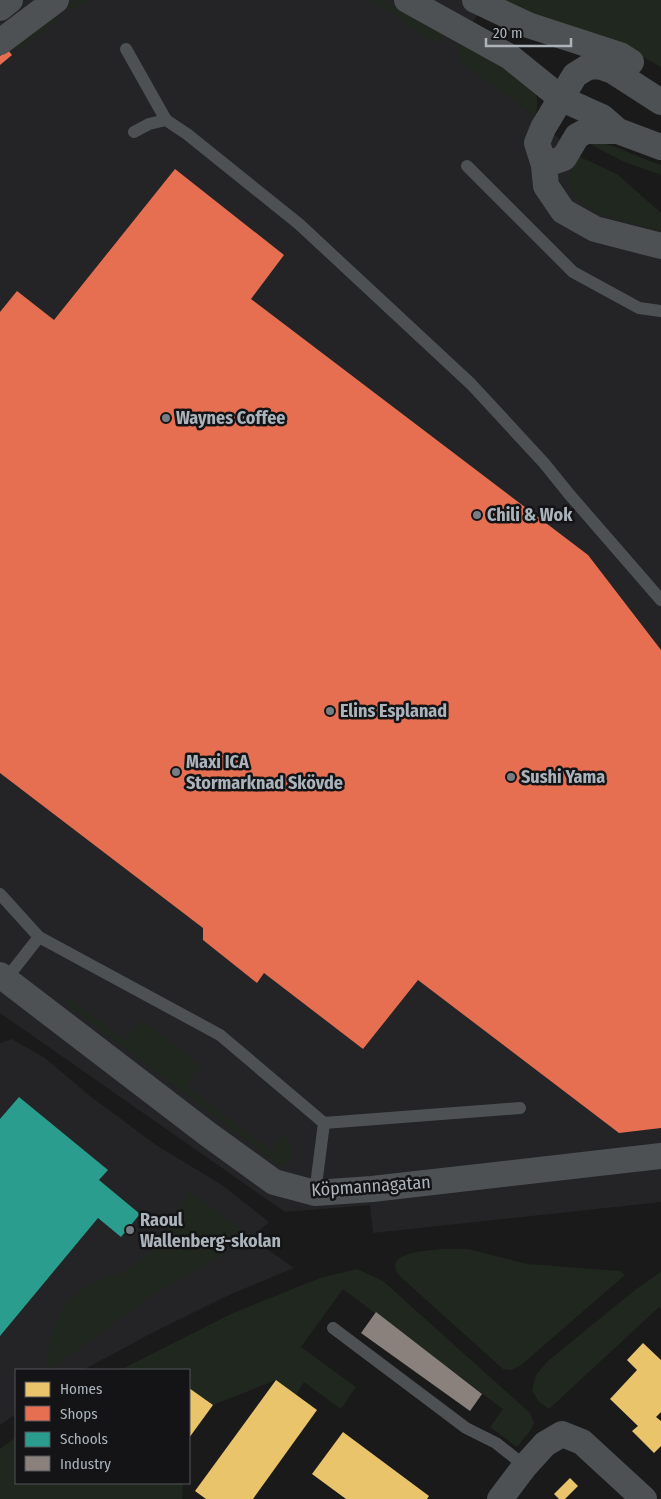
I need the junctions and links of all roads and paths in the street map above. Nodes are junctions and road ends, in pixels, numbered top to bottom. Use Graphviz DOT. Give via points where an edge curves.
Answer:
graph roads {
  1 [pos="10,0"];
  2 [pos="56,0"];
  3 [pos="475,0"];
  4 [pos="417,2"];
  5 [pos="0,8"];
  6 [pos="0,42"];
  7 [pos="126,49"];
  8 [pos="661,81"];
  9 [pos="562,99"];
  10 [pos="661,102"];
  11 [pos="166,120"];
  12 [pos="618,131"];
  13 [pos="134,132"];
  14 [pos="661,147"];
  15 [pos="544,165"];
  16 [pos="467,166"];
  17 [pos="661,246"];
  18 [pos="661,311"];
  19 [pos="661,600"];
  20 [pos="0,894"];
  21 [pos="39,937"];
  22 [pos="2,980"];
  23 [pos="520,1108"];
  24 [pos="324,1123"];
  25 [pos="661,1156"];
  26 [pos="315,1193"];
  27 [pos="333,1328"];
  28 [pos="525,1466"];
  29 [pos="500,1499"];
  30 [pos="644,1499"];
  1 -- 5 [label="street"];
  2 -- 6 [label="street"];
  3 -- 8 [label="street" via="528,25 620,56"];
  4 -- 9 [label="street" via="510,57"];
  7 -- 11 [label="lane"];
  9 -- 10 [label="street" via="575,75 588,67 599,66"];
  9 -- 12 [label="street" via="602,117"];
  9 -- 15 [label="street" via="537,142"];
  11 -- 13 [label="lane" via="148,124"];
  11 -- 19 [label="lane" via="299,224 471,384"];
  12 -- 14 [label="street"];
  12 -- 15 [label="street" via="586,131 577,136 564,158"];
  15 -- 17 [label="street" via="546,186 563,211 595,229"];
  16 -- 18 [label="lane" via="573,272 639,308"];
  20 -- 21 [label="lane"];
  21 -- 22 [label="lane"];
  21 -- 24 [label="lane" via="220,1036"];
  22 -- 26 [label="street, Köpmannagatan" via="274,1182"];
  23 -- 24 [label="lane"];
  24 -- 26 [label="lane"];
  25 -- 26 [label="street, Köpmannagatan"];
  27 -- 28 [label="lane" via="466,1428 496,1442"];
  28 -- 29 [label="street"];
  28 -- 30 [label="street" via="545,1444 562,1434 582,1442"];
}
